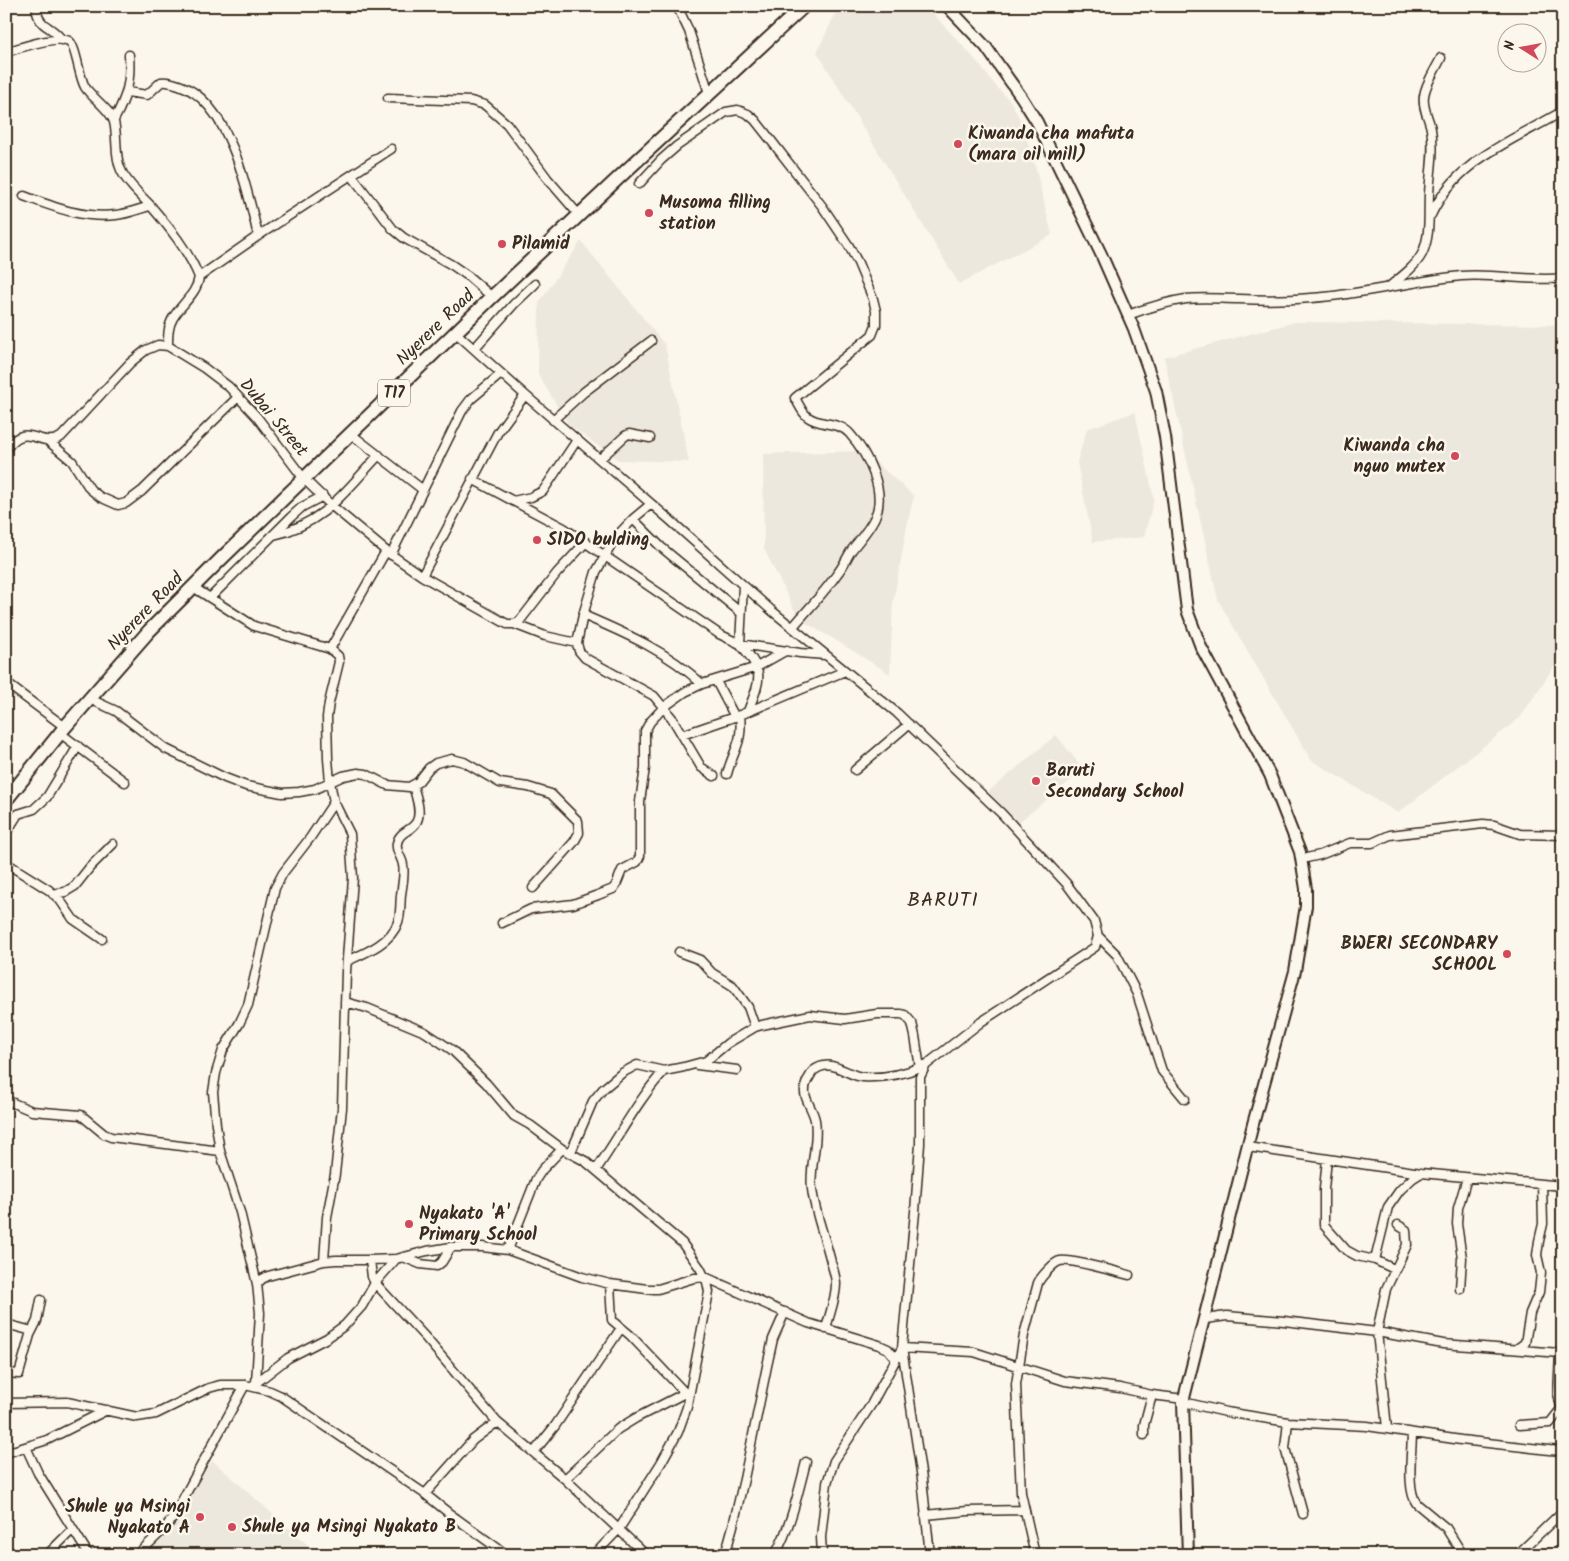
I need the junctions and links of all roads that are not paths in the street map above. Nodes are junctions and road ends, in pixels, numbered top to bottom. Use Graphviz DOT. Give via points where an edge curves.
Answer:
graph roads {
  1 [pos="36,6"];
  2 [pos="677,6"];
  3 [pos="804,6"];
  4 [pos="947,6"];
  5 [pos="62,40"];
  6 [pos="6,52"];
  7 [pos="129,55"];
  8 [pos="1441,58"];
  9 [pos="127,92"];
  10 [pos="709,93"];
  11 [pos="388,98"];
  12 [pos="1563,111"];
  13 [pos="114,120"];
  14 [pos="391,149"];
  15 [pos="352,176"];
  16 [pos="639,184"];
  17 [pos="24,196"];
  18 [pos="150,206"];
  19 [pos="579,215"];
  20 [pos="1430,217"];
  21 [pos="258,236"];
  22 [pos="199,277"];
  23 [pos="1563,278"];
  24 [pos="535,284"];
  25 [pos="1388,287"];
  26 [pos="492,297"];
  27 [pos="1128,315"];
  28 [pos="455,332"];
  29 [pos="651,341"];
  30 [pos="168,346"];
  31 [pos="474,349"];
  32 [pos="501,374"];
  33 [pos="525,395"];
  34 [pos="238,397"];
  35 [pos="553,420"];
  36 [pos="351,434"];
  37 [pos="650,438"];
  38 [pos="47,440"];
  39 [pos="577,440"];
  40 [pos="6,449"];
  41 [pos="379,455"];
  42 [pos="600,459"];
  43 [pos="304,479"];
  44 [pos="472,479"];
  45 [pos="423,490"];
  46 [pos="323,496"];
  47 [pos="512,501"];
  48 [pos="651,504"];
  49 [pos="332,506"];
  50 [pos="633,519"];
  51 [pos="273,535"];
  52 [pos="586,542"];
  53 [pos="389,553"];
  54 [pos="605,555"];
  55 [pos="422,576"];
  56 [pos="743,585"];
  57 [pos="193,587"];
  58 [pos="210,598"];
  59 [pos="740,612"];
  60 [pos="583,615"];
  61 [pos="514,624"];
  62 [pos="793,627"];
  63 [pos="577,643"];
  64 [pos="740,644"];
  65 [pos="330,649"];
  66 [pos="787,650"];
  67 [pos="825,655"];
  68 [pos="757,667"];
  69 [pos="844,671"];
  70 [pos="716,681"];
  71 [pos="6,683"];
  72 [pos="702,684"];
  73 [pos="90,699"];
  74 [pos="664,707"];
  75 [pos="748,711"];
  76 [pos="738,716"];
  77 [pos="909,724"];
  78 [pos="62,730"];
  79 [pos="682,735"];
  80 [pos="78,746"];
  81 [pos="855,770"];
  82 [pos="727,774"];
  83 [pos="714,776"];
  84 [pos="125,782"];
  85 [pos="330,782"];
  86 [pos="413,786"];
  87 [pos="6,800"];
  88 [pos="334,802"];
  89 [pos="6,833"];
  90 [pos="1563,835"];
  91 [pos="113,844"];
  92 [pos="1302,859"];
  93 [pos="6,864"];
  94 [pos="533,888"];
  95 [pos="53,894"];
  96 [pos="502,923"];
  97 [pos="1098,936"];
  98 [pos="102,938"];
  99 [pos="679,952"];
  100 [pos="347,961"];
  101 [pos="345,1002"];
  102 [pos="755,1027"];
  103 [pos="695,1065"];
  104 [pos="923,1066"];
  105 [pos="664,1070"];
  106 [pos="737,1070"];
  107 [pos="1185,1099"];
  108 [pos="6,1100"];
  109 [pos="1248,1147"];
  110 [pos="562,1149"];
  111 [pos="220,1151"];
  112 [pos="571,1152"];
  113 [pos="1328,1159"];
  114 [pos="596,1170"];
  115 [pos="1421,1173"];
  116 [pos="1467,1178"];
  117 [pos="1542,1184"];
  118 [pos="1563,1186"];
  119 [pos="1398,1224"];
  120 [pos="451,1247"];
  121 [pos="508,1250"];
  122 [pos="400,1258"];
  123 [pos="370,1260"];
  124 [pos="1375,1260"];
  125 [pos="324,1261"];
  126 [pos="1394,1270"];
  127 [pos="1129,1275"];
  128 [pos="705,1278"];
  129 [pos="375,1283"];
  130 [pos="257,1284"];
  131 [pos="610,1284"];
  132 [pos="1460,1289"];
  133 [pos="41,1300"];
  134 [pos="785,1312"];
  135 [pos="1205,1319"];
  136 [pos="6,1324"];
  137 [pos="621,1328"];
  138 [pos="826,1329"];
  139 [pos="32,1331"];
  140 [pos="1377,1332"];
  141 [pos="902,1348"];
  142 [pos="1516,1349"];
  143 [pos="1562,1352"];
  144 [pos="896,1359"];
  145 [pos="1018,1367"];
  146 [pos="6,1373"];
  147 [pos="251,1385"];
  148 [pos="687,1395"];
  149 [pos="1152,1395"];
  150 [pos="1184,1400"];
  151 [pos="6,1403"];
  152 [pos="107,1410"];
  153 [pos="1562,1412"];
  154 [pos="497,1422"];
  155 [pos="1288,1422"];
  156 [pos="1519,1425"];
  157 [pos="1387,1428"];
  158 [pos="1412,1433"];
  159 [pos="1144,1436"];
  160 [pos="26,1446"];
  161 [pos="1563,1451"];
  162 [pos="534,1452"];
  163 [pos="6,1454"];
  164 [pos="806,1462"];
  165 [pos="565,1479"];
  166 [pos="426,1494"];
  167 [pos="1025,1510"];
  168 [pos="1563,1511"];
  169 [pos="1303,1514"];
  170 [pos="926,1515"];
  171 [pos="73,1529"];
  172 [pos="618,1529"];
  173 [pos="47,1555"];
  174 [pos="89,1555"];
  175 [pos="136,1555"];
  176 [pos="507,1555"];
  177 [pos="594,1555"];
  178 [pos="646,1555"];
  179 [pos="724,1555"];
  180 [pos="775,1555"];
  181 [pos="822,1555"];
  182 [pos="930,1555"];
  183 [pos="1036,1555"];
  184 [pos="1188,1555"];
  185 [pos="1463,1555"];
  186 [pos="1517,1555"];
  1 -- 5 [label="street" via="38,19"];
  2 -- 10 [label="street" via="689,31"];
  3 -- 10 [label="main road, Nyerere Road / T17"];
  4 -- 27 [label="street" via="986,47 1032,114"];
  5 -- 6 [label="street"];
  5 -- 13 [label="street" via="72,44 85,87"];
  7 -- 9 [label="street"];
  8 -- 20 [label="street" via="1424,94 1431,129"];
  9 -- 13 [label="street"];
  9 -- 21 [label="street" via="147,95 164,81 185,87 201,98 222,124 230,142 248,191"];
  10 -- 19 [label="main road, Nyerere Road / T17"];
  11 -- 19 [label="street" via="472,101 485,105 507,124"];
  12 -- 20 [label="street" via="1479,158 1456,179"];
  13 -- 18 [label="street" via="121,170"];
  14 -- 15 [label="street"];
  15 -- 21 [label="street"];
  15 -- 26 [label="street" via="404,238 452,266"];
  16 -- 62 [label="street" via="670,152 720,116 732,110 748,114 836,225 858,263 873,299 876,325 872,335 796,398 810,419 848,432 872,471 879,504 869,529 850,552 838,574"];
  17 -- 18 [label="street" via="91,216 117,215"];
  18 -- 22 [label="street" via="176,238"];
  19 -- 26 [label="main road, Nyerere Road / T17"];
  20 -- 25 [label="street" via="1421,255"];
  21 -- 22 [label="street"];
  22 -- 30 [label="street" via="196,288 173,317"];
  23 -- 25 [label="street" via="1461,276"];
  24 -- 31 [label="street"];
  25 -- 27 [label="street" via="1312,298 1186,299"];
  26 -- 28 [label="main road, Nyerere Road / T17"];
  27 -- 92 [label="street" via="1156,391 1187,610 1201,647 1270,775"];
  28 -- 31 [label="street"];
  28 -- 36 [label="main road, Nyerere Road / T17"];
  29 -- 35 [label="street"];
  30 -- 34 [label="street, Dubai Street" via="204,368"];
  30 -- 38 [label="street" via="158,344 146,350 61,437"];
  31 -- 32 [label="street"];
  32 -- 33 [label="street"];
  32 -- 45 [label="street" via="462,412"];
  33 -- 35 [label="street"];
  33 -- 44 [label="street" via="498,432"];
  34 -- 38 [label="street" via="126,503 113,504 94,494 72,461"];
  34 -- 43 [label="street, Dubai Street"];
  35 -- 39 [label="street"];
  36 -- 41 [label="street"];
  36 -- 43 [label="main road, Nyerere Road / T17"];
  37 -- 42 [label="street" via="629,434"];
  38 -- 40 [label="street" via="22,436 15,438"];
  39 -- 42 [label="street"];
  39 -- 47 [label="street" via="543,491"];
  41 -- 45 [label="street"];
  41 -- 49 [label="street"];
  42 -- 48 [label="street"];
  43 -- 46 [label="street, Dubai Street"];
  43 -- 57 [label="main road, Nyerere Road / T17"];
  44 -- 47 [label="street"];
  44 -- 55 [label="street"];
  45 -- 53 [label="street"];
  46 -- 49 [label="street, Dubai Street"];
  46 -- 51 [label="street" via="302,507"];
  47 -- 52 [label="street"];
  48 -- 50 [label="street"];
  48 -- 56 [label="street"];
  49 -- 51 [label="street" via="301,527"];
  49 -- 53 [label="street, Dubai Street"];
  50 -- 54 [label="street"];
  50 -- 59 [label="street" via="661,547"];
  51 -- 58 [label="street"];
  52 -- 54 [label="street"];
  52 -- 61 [label="street"];
  53 -- 55 [label="street, Dubai Street"];
  53 -- 65 [label="street"];
  54 -- 60 [label="street" via="596,572"];
  54 -- 64 [label="street" via="690,616"];
  55 -- 61 [label="street, Dubai Street" via="507,624"];
  56 -- 59 [label="street"];
  56 -- 62 [label="street"];
  57 -- 58 [label="street"];
  57 -- 73 [label="main road, Nyerere Road / T17" via="149,631"];
  58 -- 65 [label="street" via="254,626"];
  59 -- 64 [label="street"];
  60 -- 63 [label="street"];
  60 -- 72 [label="street" via="666,655"];
  61 -- 63 [label="street, Dubai Street" via="545,636"];
  62 -- 67 [label="street"];
  63 -- 74 [label="street" via="585,658 654,696"];
  64 -- 66 [label="street"];
  64 -- 68 [label="street"];
  65 -- 85 [label="street" via="338,656 339,662 327,717"];
  66 -- 67 [label="street"];
  66 -- 68 [label="street"];
  67 -- 69 [label="street"];
  68 -- 70 [label="street"];
  68 -- 75 [label="street" via="759,679"];
  69 -- 75 [label="street"];
  69 -- 77 [label="street"];
  70 -- 72 [label="street"];
  70 -- 76 [label="street" via="729,707"];
  71 -- 78 [label="street"];
  72 -- 74 [label="street"];
  73 -- 78 [label="main road, Nyerere Road / T17"];
  73 -- 85 [label="street" via="116,711 166,749 246,786 282,793 314,789"];
  74 -- 79 [label="street"];
  74 -- 96 [label="street" via="645,731 640,854 636,862 622,870 613,889 573,904 532,909"];
  75 -- 76 [label="street"];
  76 -- 79 [label="street"];
  76 -- 82 [label="street" via="740,743"];
  77 -- 81 [label="street"];
  77 -- 97 [label="street" via="983,795 1066,883 1094,921"];
  78 -- 80 [label="street"];
  78 -- 87 [label="main road, Nyerere Road / T17"];
  79 -- 83 [label="street" via="701,767"];
  80 -- 84 [label="street"];
  80 -- 89 [label="street" via="47,797 34,808 18,814"];
  85 -- 86 [label="street" via="358,773 387,785"];
  85 -- 88 [label="street"];
  86 -- 94 [label="street" via="436,763 452,759 464,762 500,783 547,792 558,800 578,821 579,833"];
  86 -- 100 [label="street" via="418,819 400,837 396,848 404,867 398,921 382,942"];
  88 -- 100 [label="street" via="352,841 353,878"];
  88 -- 111 [label="street" via="275,888 248,1005 223,1050 216,1073 214,1106"];
  90 -- 92 [label="street" via="1520,834 1483,824 1390,835 1372,843 1350,843"];
  91 -- 95 [label="street" via="75,886 66,892"];
  92 -- 109 [label="street" via="1306,906 1294,970"];
  93 -- 95 [label="street"];
  95 -- 98 [label="street" via="73,919"];
  97 -- 104 [label="street" via="1095,947 981,1022"];
  97 -- 107 [label="street" via="1117,956 1131,980 1162,1071"];
  99 -- 102 [label="street" via="700,960 712,973 733,986 748,1007"];
  100 -- 101 [label="street"];
  101 -- 110 [label="street" via="425,1032 443,1043 486,1083 514,1116"];
  101 -- 125 [label="street" via="342,1108"];
  102 -- 103 [label="street" via="706,1061"];
  102 -- 104 [label="street" via="810,1016 845,1019 877,1014 906,1015 912,1022"];
  103 -- 105 [label="street"];
  103 -- 106 [label="street"];
  104 -- 138 [label="street" via="892,1076 864,1077 839,1067 826,1066 814,1071 806,1085 805,1096 815,1120 812,1192 836,1284"];
  104 -- 141 [label="street" via="920,1077 920,1144"];
  105 -- 112 [label="street" via="637,1065 622,1073 593,1101"];
  105 -- 114 [label="street" via="644,1093"];
  108 -- 111 [label="street" via="32,1111 81,1115 111,1137"];
  109 -- 113 [label="street"];
  109 -- 135 [label="street"];
  110 -- 112 [label="street"];
  110 -- 121 [label="street" via="536,1179"];
  111 -- 130 [label="street" via="240,1212"];
  112 -- 114 [label="street"];
  113 -- 115 [label="street"];
  113 -- 124 [label="street" via="1324,1225 1346,1250"];
  114 -- 128 [label="street" via="682,1243"];
  115 -- 116 [label="street"];
  115 -- 124 [label="street" via="1405,1185 1388,1207"];
  116 -- 117 [label="street"];
  116 -- 132 [label="street" via="1458,1208 1462,1258"];
  117 -- 118 [label="street"];
  117 -- 142 [label="street" via="1543,1224 1537,1256 1539,1292 1530,1313 1525,1344"];
  119 -- 126 [label="street" via="1406,1230 1408,1243"];
  120 -- 121 [label="street"];
  120 -- 122 [label="street"];
  120 -- 122 [label="street" via="437,1266"];
  121 -- 131 [label="street"];
  122 -- 123 [label="street"];
  122 -- 129 [label="street"];
  123 -- 125 [label="street"];
  123 -- 129 [label="street"];
  124 -- 126 [label="street"];
  125 -- 130 [label="street" via="262,1278"];
  126 -- 140 [label="street" via="1386,1289"];
  127 -- 145 [label="street" via="1061,1260 1055,1264 1040,1280"];
  128 -- 131 [label="street" via="694,1278 658,1289"];
  128 -- 134 [label="street"];
  128 -- 148 [label="street" via="709,1292"];
  129 -- 147 [label="street" via="362,1306 345,1325 288,1358"];
  129 -- 154 [label="street"];
  130 -- 147 [label="street" via="260,1313"];
  131 -- 137 [label="street" via="612,1320"];
  133 -- 139 [label="street"];
  134 -- 138 [label="street"];
  134 -- 179 [label="street" via="769,1357 740,1498"];
  135 -- 140 [label="street" via="1227,1316"];
  135 -- 150 [label="street"];
  136 -- 139 [label="street"];
  137 -- 148 [label="street"];
  137 -- 162 [label="street"];
  138 -- 144 [label="street" via="878,1344 888,1349"];
  139 -- 146 [label="street" via="20,1374"];
  140 -- 142 [label="street" via="1424,1342"];
  140 -- 157 [label="street"];
  141 -- 144 [label="street"];
  141 -- 145 [label="street" via="974,1352"];
  141 -- 170 [label="street"];
  142 -- 143 [label="street"];
  143 -- 153 [label="street" via="1558,1394"];
  144 -- 181 [label="street" via="872,1405 834,1461 827,1483"];
  145 -- 149 [label="street" via="1065,1381"];
  145 -- 167 [label="street" via="1020,1480"];
  147 -- 152 [label="street" via="209,1388 156,1414 137,1417"];
  147 -- 166 [label="street" via="281,1396"];
  147 -- 175 [label="street" via="166,1528"];
  148 -- 165 [label="street" via="618,1429"];
  148 -- 172 [label="street" via="683,1421 670,1448"];
  149 -- 150 [label="street"];
  149 -- 159 [label="street"];
  150 -- 155 [label="street" via="1226,1412"];
  150 -- 184 [label="street"];
  151 -- 152 [label="street" via="67,1402"];
  152 -- 160 [label="street" via="47,1440"];
  153 -- 156 [label="street" via="1550,1423"];
  154 -- 162 [label="street"];
  154 -- 166 [label="street" via="473,1440"];
  155 -- 157 [label="street"];
  155 -- 169 [label="street" via="1285,1448"];
  157 -- 158 [label="street"];
  158 -- 161 [label="street"];
  158 -- 185 [label="street" via="1413,1500 1446,1528"];
  160 -- 163 [label="street"];
  160 -- 171 [label="street" via="38,1473"];
  162 -- 165 [label="street"];
  164 -- 180 [label="street" via="783,1541"];
  165 -- 172 [label="street"];
  166 -- 176 [label="street"];
  167 -- 170 [label="street"];
  167 -- 183 [label="street"];
  168 -- 186 [label="street"];
  170 -- 182 [label="street"];
  171 -- 173 [label="street"];
  171 -- 174 [label="street"];
  172 -- 177 [label="street"];
  172 -- 178 [label="street"];
}
